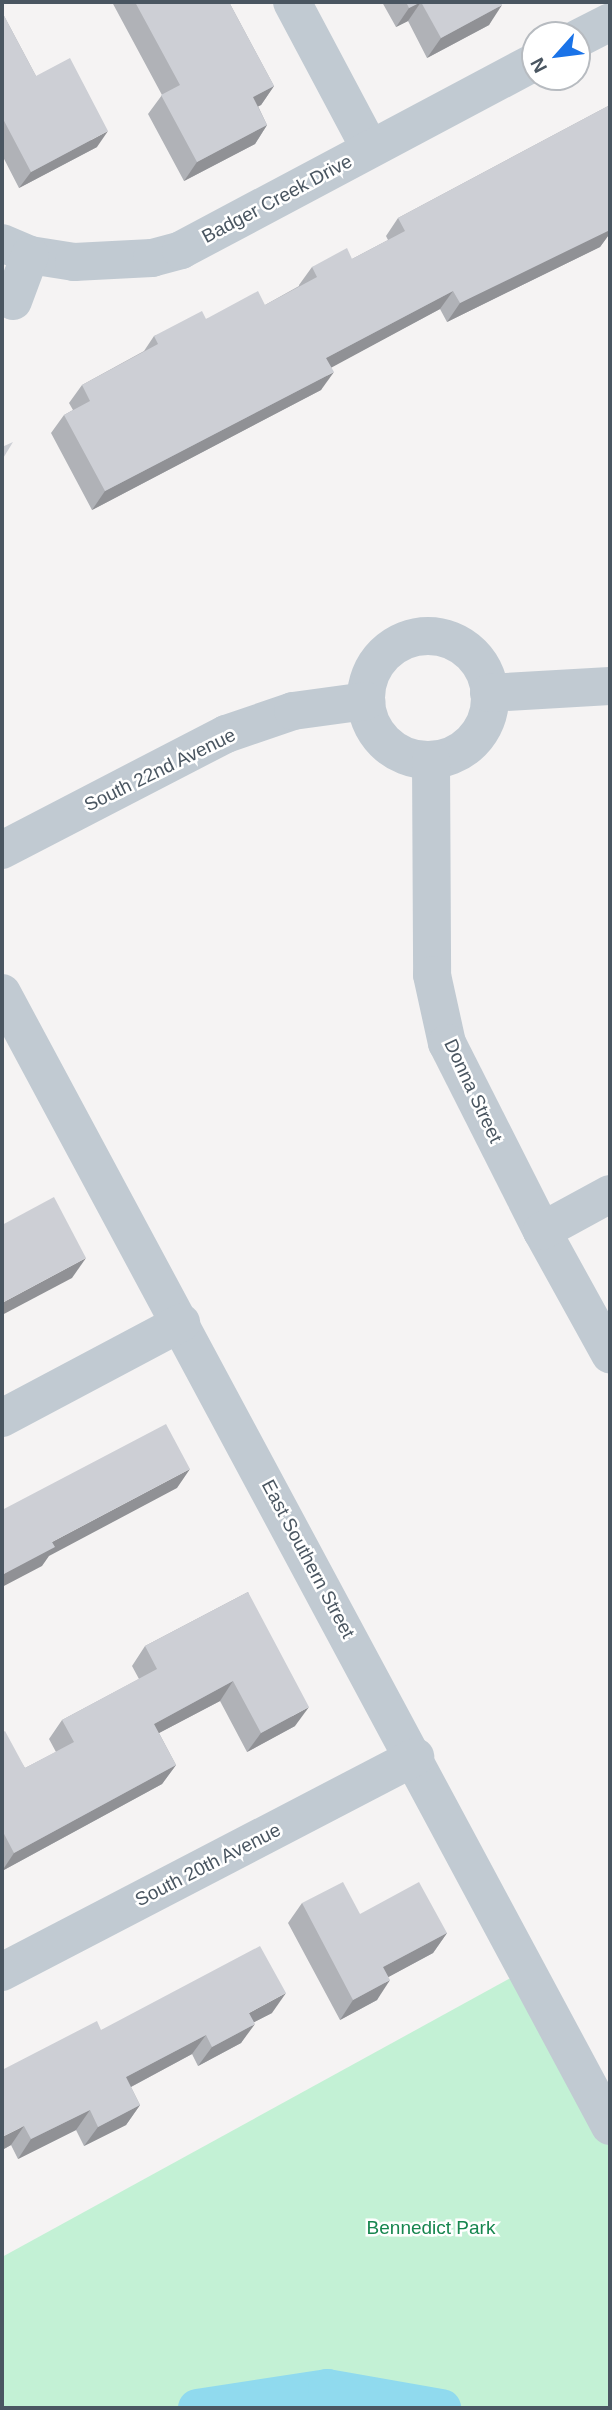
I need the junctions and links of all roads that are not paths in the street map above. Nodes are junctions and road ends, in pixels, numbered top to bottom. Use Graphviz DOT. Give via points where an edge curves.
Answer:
graph roads {
  1 [pos="292,2"];
  2 [pos="610,22"];
  3 [pos="591,32"];
  4 [pos="521,69"];
  5 [pos="370,149"];
  6 [pos="16,249"];
  7 [pos="13,301"];
  8 [pos="610,686"];
  9 [pos="489,693"];
  10 [pos="366,701"];
  11 [pos="431,760"];
  12 [pos="2,850"];
  13 [pos="2,993"];
  14 [pos="610,1195"];
  15 [pos="542,1231"];
  16 [pos="181,1322"];
  17 [pos="610,1354"];
  18 [pos="2,1418"];
  19 [pos="415,1758"];
  20 [pos="2,1972"];
  21 [pos="610,2126"];
  1 -- 5 [label="street"];
  2 -- 3 [label="street"];
  4 -- 5 [label="street, Badger Creek Drive"];
  5 -- 6 [label="street, Badger Creek Drive" via="181,250 108,262"];
  6 -- 7 [label="street"];
  8 -- 9 [label="street"];
  9 -- 10 [label="street" via="478,661 464,647 424,635 385,652 373,669"];
  9 -- 11 [label="street" via="487,718 478,736 463,750"];
  10 -- 11 [label="street" via="374,731 389,746 406,756"];
  10 -- 12 [label="street, South 22nd Avenue" via="293,711 226,734"];
  11 -- 15 [label="street, Donna Street" via="432,975 447,1043"];
  13 -- 16 [label="street, East Southern Street"];
  14 -- 15 [label="street"];
  15 -- 17 [label="street, Donna Street"];
  16 -- 18 [label="street"];
  16 -- 19 [label="street, East Southern Street"];
  19 -- 20 [label="street, South 20th Avenue"];
  19 -- 21 [label="street, East Southern Street"];
}
